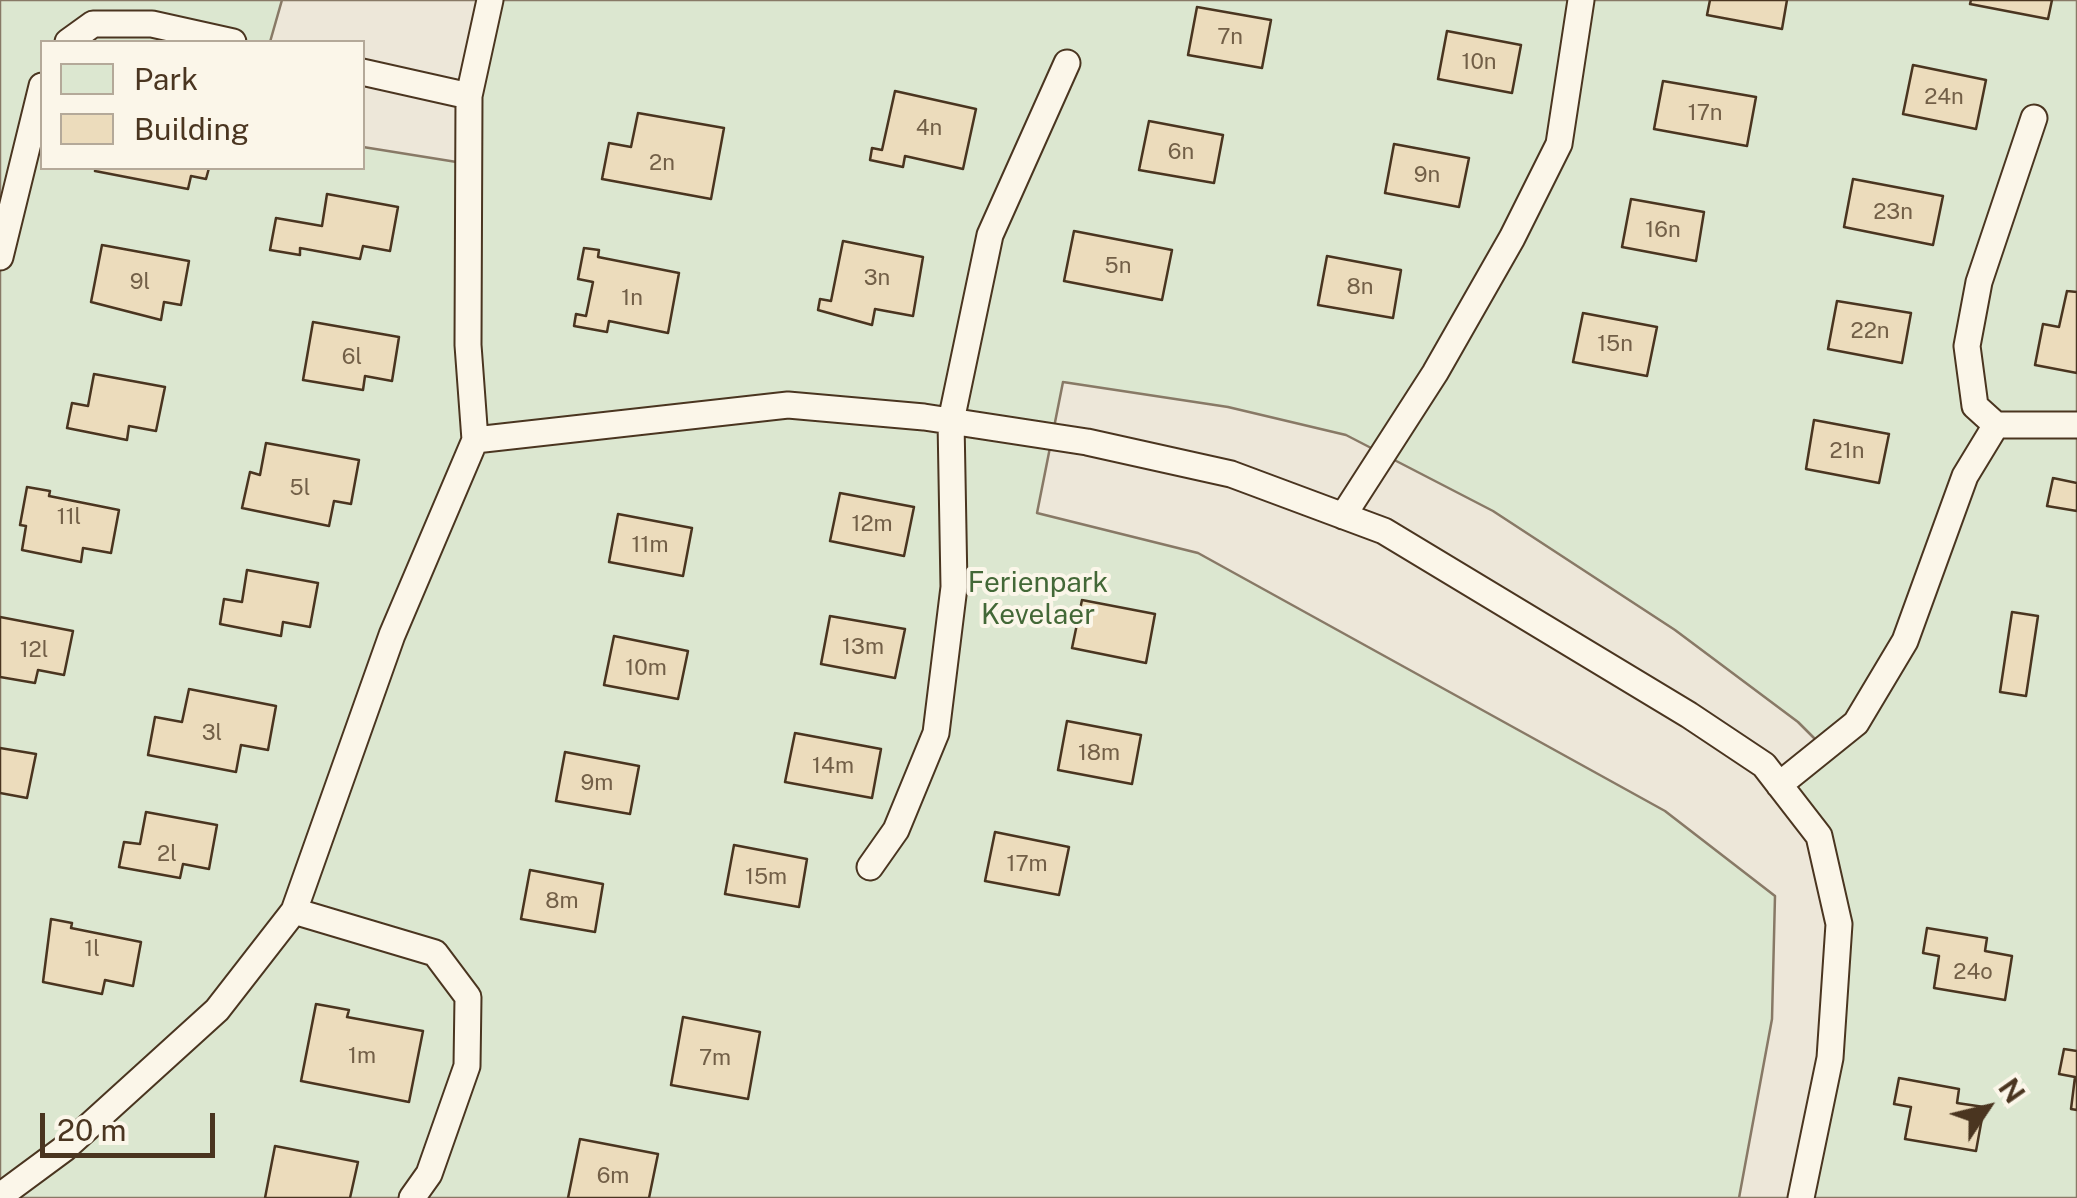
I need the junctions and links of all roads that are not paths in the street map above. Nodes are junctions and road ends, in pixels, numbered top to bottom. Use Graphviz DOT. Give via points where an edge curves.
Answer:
graph roads {
  1 [pos="490,0"];
  2 [pos="1580,0"];
  3 [pos="71,40"];
  4 [pos="224,40"];
  5 [pos="1067,63"];
  6 [pos="365,73"];
  7 [pos="40,94"];
  8 [pos="469,96"];
  9 [pos="2034,118"];
  10 [pos="0,256"];
  11 [pos="950,421"];
  12 [pos="1996,425"];
  13 [pos="2077,425"];
  14 [pos="475,440"];
  15 [pos="1342,516"];
  16 [pos="1779,785"];
  17 [pos="870,867"];
  18 [pos="294,911"];
  19 [pos="0,1196"];
  20 [pos="412,1198"];
  21 [pos="1801,1198"];
  1 -- 8 [label="lane"];
  2 -- 15 [label="lane" via="1559,144 1445,356"];
  3 -- 4 [label="lane" via="93,24 152,24"];
  5 -- 11 [label="lane" via="990,236"];
  6 -- 8 [label="lane"];
  7 -- 10 [label="lane"];
  8 -- 14 [label="lane" via="468,345"];
  9 -- 12 [label="lane" via="1979,282 1968,346 1975,406"];
  11 -- 14 [label="lane" via="788,405"];
  11 -- 15 [label="lane" via="1231,474"];
  11 -- 17 [label="lane" via="954,587 936,733 896,830"];
  12 -- 13 [label="lane"];
  12 -- 16 [label="lane" via="1965,476 1905,641 1856,723"];
  14 -- 18 [label="lane" via="392,635"];
  15 -- 16 [label="lane" via="1384,531 1689,715 1764,766"];
  16 -- 21 [label="lane" via="1819,836 1839,924 1830,1058"];
  18 -- 19 [label="lane" via="217,1010 65,1148"];
  18 -- 20 [label="lane" via="435,953 468,997 468,1066 429,1174"];
}
